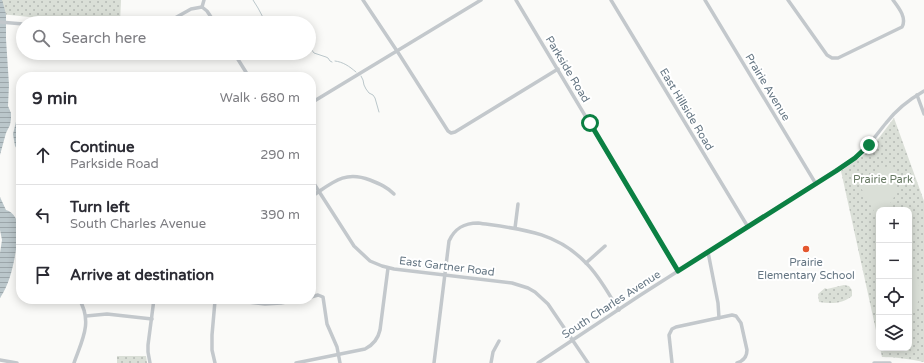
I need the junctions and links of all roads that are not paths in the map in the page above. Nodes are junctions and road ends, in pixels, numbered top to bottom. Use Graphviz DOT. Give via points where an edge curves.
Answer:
graph roads {
  1 [pos="204,0"];
  2 [pos="363,0"];
  3 [pos="481,0"];
  4 [pos="516,0"];
  5 [pos="611,0"];
  6 [pos="706,0"];
  7 [pos="788,0"];
  8 [pos="893,0"];
  9 [pos="202,8"];
  10 [pos="178,16"];
  11 [pos="210,16"];
  12 [pos="0,22"];
  13 [pos="16,23"];
  14 [pos="396,51"];
  15 [pos="238,60"];
  16 [pos="558,69"];
  17 [pos="246,72"];
  18 [pos="924,91"];
  19 [pos="917,95"];
  20 [pos="316,100"];
  21 [pos="924,114"];
  22 [pos="816,184"];
  23 [pos="316,187"];
  24 [pos="319,192"];
  25 [pos="316,194"];
  26 [pos="394,194"];
  27 [pos="518,204"];
  28 [pos="748,227"];
  29 [pos="515,228"];
  30 [pos="605,246"];
  31 [pos="708,252"];
  32 [pos="586,263"];
  33 [pos="388,268"];
  34 [pos="678,271"];
  35 [pos="445,275"];
  36 [pos="316,296"];
  37 [pos="82,304"];
  38 [pos="154,304"];
  39 [pos="215,304"];
  40 [pos="619,310"];
  41 [pos="86,316"];
  42 [pos="719,318"];
  43 [pos="152,319"];
  44 [pos="573,340"];
  45 [pos="499,341"];
  46 [pos="338,355"];
  47 [pos="0,360"];
  48 [pos="17,363"];
  49 [pos="74,363"];
  50 [pos="150,363"];
  51 [pos="214,363"];
  52 [pos="296,363"];
  53 [pos="340,363"];
  54 [pos="434,363"];
  55 [pos="491,363"];
  56 [pos="538,363"];
  57 [pos="588,363"];
  58 [pos="672,363"];
  59 [pos="737,363"];
  60 [pos="874,363"];
  61 [pos="890,363"];
  1 -- 9 [label="street"];
  2 -- 14 [label="street"];
  3 -- 14 [label="street"];
  4 -- 16 [label="street, Parkside Road"];
  5 -- 28 [label="street, East Hillside Road"];
  6 -- 22 [label="street, Prairie Avenue"];
  7 -- 8 [label="street" via="827,55 834,58 902,27 903,17"];
  9 -- 10 [label="street" via="191,9"];
  9 -- 11 [label="street"];
  12 -- 13 [label="street"];
  14 -- 16 [label="street" via="451,133"];
  14 -- 20 [label="street"];
  15 -- 17 [label="street"];
  16 -- 34 [label="street, Parkside Road"];
  18 -- 19 [label="street, South Charles Avenue"];
  19 -- 21 [label="street"];
  19 -- 22 [label="street, South Charles Avenue" via="887,121 862,153"];
  22 -- 28 [label="street, South Charles Avenue"];
  23 -- 24 [label="street, East Gartner Road"];
  24 -- 25 [label="street"];
  24 -- 26 [label="street" via="339,179 351,176 380,184"];
  24 -- 33 [label="street, East Gartner Road" via="354,246 370,261"];
  27 -- 29 [label="street"];
  28 -- 31 [label="street, South Charles Avenue"];
  29 -- 32 [label="street" via="535,232 556,241"];
  29 -- 35 [label="street" via="473,223 457,229 450,241"];
  30 -- 32 [label="street"];
  31 -- 34 [label="street, South Charles Avenue"];
  31 -- 42 [label="street"];
  32 -- 40 [label="street"];
  33 -- 35 [label="street, East Gartner Road"];
  33 -- 46 [label="street" via="377,338 365,349"];
  34 -- 40 [label="street, South Charles Avenue"];
  35 -- 44 [label="street, East Gartner Road" via="512,283 528,288 548,304"];
  35 -- 54 [label="street"];
  36 -- 46 [label="street" via="323,297 327,324"];
  37 -- 41 [label="street"];
  38 -- 43 [label="street"];
  39 -- 51 [label="street" via="212,336"];
  40 -- 44 [label="street, South Charles Avenue"];
  41 -- 43 [label="street" via="114,314"];
  41 -- 49 [label="street" via="86,329"];
  42 -- 58 [label="street" via="672,329 669,335"];
  42 -- 59 [label="street" via="734,315 741,323 747,352 745,358"];
  43 -- 50 [label="street" via="148,352"];
  44 -- 56 [label="street, South Charles Avenue"];
  44 -- 57 [label="street, East Gartner Road"];
  45 -- 55 [label="street"];
  46 -- 52 [label="street"];
  46 -- 53 [label="street"];
  47 -- 48 [label="street"];
  60 -- 61 [label="street"];
}
